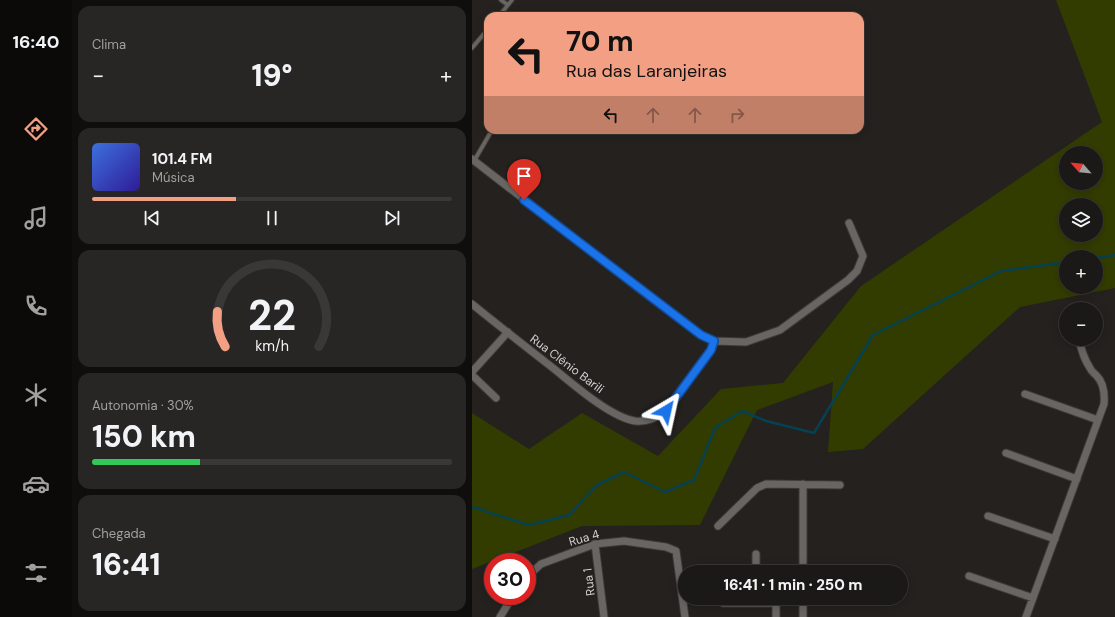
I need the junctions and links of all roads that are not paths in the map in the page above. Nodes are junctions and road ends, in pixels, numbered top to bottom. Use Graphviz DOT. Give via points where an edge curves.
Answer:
graph roads {
  1 [pos="502,0"];
  2 [pos="512,0"];
  3 [pos="508,5"];
  4 [pos="502,12"];
  5 [pos="484,34"];
  6 [pos="472,48"];
  7 [pos="489,134"];
  8 [pos="473,160"];
  9 [pos="849,223"];
  10 [pos="472,304"];
  11 [pos="508,332"];
  12 [pos="714,341"];
  13 [pos="1080,346"];
  14 [pos="472,373"];
  15 [pos="1025,394"];
  16 [pos="496,398"];
  17 [pos="1098,420"];
  18 [pos="1006,453"];
  19 [pos="1077,478"];
  20 [pos="803,484"];
  21 [pos="840,485"];
  22 [pos="988,516"];
  23 [pos="718,526"];
  24 [pos="1055,539"];
  25 [pos="595,544"];
  26 [pos="756,554"];
  27 [pos="756,565"];
  28 [pos="803,565"];
  29 [pos="536,569"];
  30 [pos="969,576"];
  31 [pos="1033,598"];
  32 [pos="507,605"];
  33 [pos="776,605"];
  34 [pos="803,605"];
  35 [pos="500,617"];
  36 [pos="604,617"];
  37 [pos="685,617"];
  38 [pos="776,617"];
  39 [pos="803,617"];
  40 [pos="1026,617"];
  1 -- 3 [label="lane"];
  2 -- 3 [label="lane"];
  3 -- 4 [label="lane"];
  5 -- 6 [label="lane"];
  7 -- 8 [label="lane"];
  8 -- 12 [label="street" via="637,287 701,335"];
  9 -- 12 [label="street" via="863,256 858,271 848,280 780,330 746,342"];
  10 -- 11 [label="street, Rua Clênio Barili"];
  11 -- 12 [label="street, Rua Clênio Barili" via="588,397 635,421 646,421 666,411 711,350"];
  11 -- 14 [label="street"];
  13 -- 17 [label="street" via="1090,369 1097,376 1103,389 1104,404"];
  14 -- 16 [label="street"];
  15 -- 17 [label="street"];
  17 -- 19 [label="street"];
  18 -- 19 [label="street"];
  19 -- 24 [label="street"];
  20 -- 21 [label="street"];
  20 -- 23 [label="street" via="766,484 757,488"];
  20 -- 28 [label="street"];
  22 -- 24 [label="street"];
  24 -- 31 [label="street"];
  25 -- 29 [label="street, Rua 4" via="541,564"];
  25 -- 36 [label="street, Rua 1"];
  25 -- 37 [label="street, Rua 4" via="624,541 666,547 676,552"];
  26 -- 27 [label="street"];
  30 -- 31 [label="street"];
  31 -- 40 [label="street"];
  32 -- 35 [label="street"];
  33 -- 38 [label="street"];
  34 -- 39 [label="street"];
}
